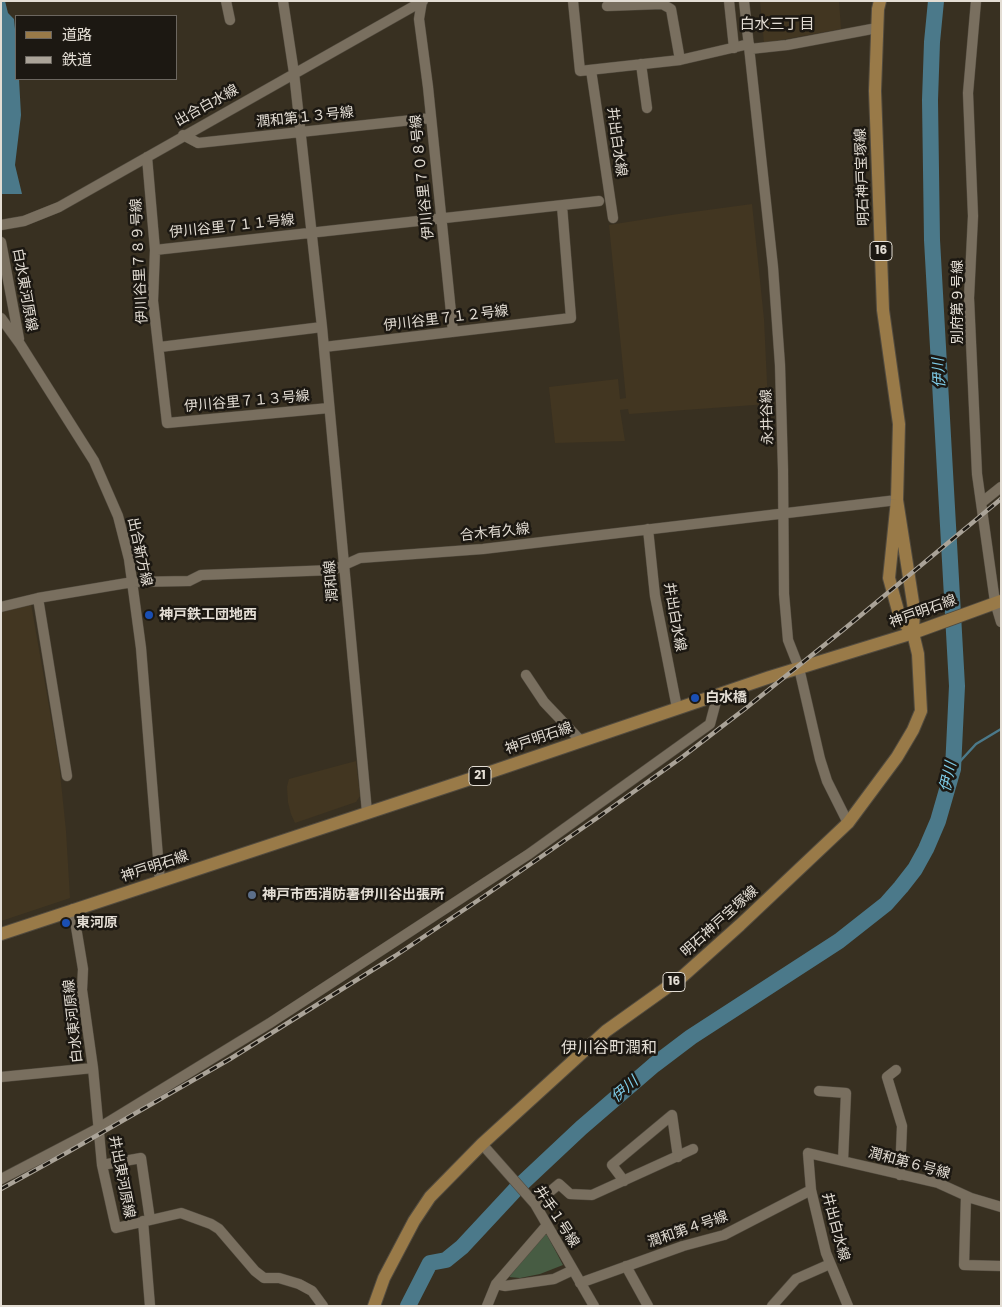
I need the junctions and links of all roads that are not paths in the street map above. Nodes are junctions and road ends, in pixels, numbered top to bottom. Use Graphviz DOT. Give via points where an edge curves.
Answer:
graph roads {
  1 [pos="226,1"];
  2 [pos="283,1"];
  3 [pos="423,1"];
  4 [pos="573,1"];
  5 [pos="729,1"];
  6 [pos="744,1"];
  7 [pos="880,1"];
  8 [pos="976,1"];
  9 [pos="607,6"];
  10 [pos="230,20"];
  11 [pos="877,28"];
  12 [pos="750,46"];
  13 [pos="734,48"];
  14 [pos="680,60"];
  15 [pos="641,64"];
  16 [pos="591,70"];
  17 [pos="294,73"];
  18 [pos="647,108"];
  19 [pos="430,118"];
  20 [pos="300,133"];
  21 [pos="184,135"];
  22 [pos="147,156"];
  23 [pos="599,201"];
  24 [pos="562,206"];
  25 [pos="613,218"];
  26 [pos="442,219"];
  27 [pos="1,225"];
  28 [pos="311,232"];
  29 [pos="1,242"];
  30 [pos="155,250"];
  31 [pos="1,318"];
  32 [pos="322,327"];
  33 [pos="453,332"];
  34 [pos="20,344"];
  35 [pos="160,347"];
  36 [pos="324,347"];
  37 [pos="329,408"];
  38 [pos="167,423"];
  39 [pos="1001,487"];
  40 [pos="897,500"];
  41 [pos="981,503"];
  42 [pos="784,514"];
  43 [pos="648,529"];
  44 [pos="344,564"];
  45 [pos="133,582"];
  46 [pos="38,598"];
  47 [pos="995,602"];
  48 [pos="1,607"];
  49 [pos="1001,622"];
  50 [pos="913,633"];
  51 [pos="799,668"];
  52 [pos="526,675"];
  53 [pos="718,694"];
  54 [pos="677,708"];
  55 [pos="581,741"];
  56 [pos="67,776"];
  57 [pos="367,812"];
  58 [pos="848,823"];
  59 [pos="160,882"];
  60 [pos="73,909"];
  61 [pos="1,934"];
  62 [pos="93,1068"];
  63 [pos="896,1070"];
  64 [pos="1,1077"];
  65 [pos="819,1091"];
  66 [pos="98,1129"];
  67 [pos="485,1147"];
  68 [pos="693,1149"];
  69 [pos="808,1153"];
  70 [pos="678,1157"];
  71 [pos="843,1161"];
  72 [pos="102,1165"];
  73 [pos="900,1174"];
  74 [pos="1,1180"];
  75 [pos="624,1182"];
  76 [pos="811,1190"];
  77 [pos="966,1196"];
  78 [pos="535,1204"];
  79 [pos="1001,1206"];
  80 [pos="146,1221"];
  81 [pos="547,1225"];
  82 [pos="830,1264"];
  83 [pos="626,1266"];
  84 [pos="1001,1266"];
  85 [pos="573,1270"];
  86 [pos="580,1283"];
  87 [pos="496,1284"];
  88 [pos="150,1306"];
  89 [pos="323,1306"];
  90 [pos="374,1306"];
  91 [pos="487,1306"];
  92 [pos="594,1306"];
  93 [pos="648,1306"];
  94 [pos="772,1306"];
  95 [pos="848,1306"];
  1 -- 10 [label="street"];
  2 -- 17 [label="street, 潤和線"];
  3 -- 17 [label="street, 出合白水線"];
  3 -- 19 [label="street, 伊川谷里７０８号線" via="419,19"];
  4 -- 16 [label="street" via="580,71"];
  5 -- 13 [label="street"];
  6 -- 12 [label="street, 永井谷線"];
  7 -- 11 [label="main road, 明石神戸宝塚線 / 16"];
  8 -- 41 [label="street, 別府第９号線" via="968,93 973,216 969,298"];
  9 -- 14 [label="street" via="662,4 671,9"];
  11 -- 12 [label="street" via="787,45"];
  11 -- 40 [label="main road, 明石神戸宝塚線 / 16" via="875,91 883,300 899,424"];
  12 -- 13 [label="street"];
  12 -- 42 [label="street, 永井谷線" via="773,268 780,365"];
  13 -- 14 [label="street"];
  14 -- 15 [label="street"];
  15 -- 16 [label="street"];
  15 -- 18 [label="street"];
  16 -- 25 [label="street, 井出白水線"];
  17 -- 20 [label="street, 潤和線"];
  17 -- 21 [label="street, 出合白水線"];
  19 -- 20 [label="street, 潤和第１３号線"];
  19 -- 26 [label="street, 伊川谷里７０８号線"];
  20 -- 21 [label="street, 潤和第１３号線" via="198,143"];
  20 -- 28 [label="street, 潤和線"];
  21 -- 22 [label="street, 出合白水線"];
  22 -- 27 [label="street, 出合白水線" via="59,207 24,221"];
  22 -- 30 [label="street, 伊川谷里７８９号線"];
  23 -- 24 [label="street, 伊川谷里７１１号線"];
  24 -- 26 [label="street, 伊川谷里７１１号線"];
  24 -- 33 [label="street, 伊川谷里７１２号線" via="571,318"];
  26 -- 28 [label="street, 伊川谷里７１１号線"];
  26 -- 33 [label="street, 伊川谷里７０８号線"];
  28 -- 30 [label="street, 伊川谷里７１１号線"];
  28 -- 32 [label="street, 潤和線"];
  29 -- 34 [label="street, 白水東河原線"];
  30 -- 35 [label="street, 伊川谷里７８９号線" via="153,301"];
  31 -- 34 [label="street, 出合新方線"];
  32 -- 35 [label="street"];
  32 -- 36 [label="street, 潤和線"];
  33 -- 36 [label="street, 伊川谷里７１２号線"];
  34 -- 45 [label="street, 出合新方線" via="94,461 118,516"];
  35 -- 38 [label="street, 伊川谷里７８９号線"];
  36 -- 37 [label="street, 潤和線"];
  37 -- 38 [label="street, 伊川谷里７１３号線"];
  37 -- 44 [label="street, 潤和線"];
  39 -- 41 [label="street"];
  40 -- 42 [label="street, 合木有久線"];
  40 -- 50 [label="main road, 明石神戸宝塚線 / 16" via="914,609"];
  40 -- 50 [label="main road, 明石神戸宝塚線 / 16" via="889,578 900,618"];
  41 -- 47 [label="street, 別府第９号線"];
  42 -- 43 [label="street, 合木有久線"];
  42 -- 51 [label="street, 永井谷線" via="784,594 788,640"];
  43 -- 44 [label="street, 合木有久線" via="483,549 360,558"];
  43 -- 54 [label="street, 井出白水線" via="655,596"];
  44 -- 45 [label="street, 合木有久線" via="333,570 201,575 188,581"];
  44 -- 57 [label="street, 潤和線"];
  45 -- 46 [label="street, 合木有久線"];
  45 -- 59 [label="street, 出合新方線"];
  46 -- 48 [label="street, 合木有久線"];
  46 -- 56 [label="street"];
  47 -- 49 [label="street, 別府第９号線"];
  47 -- 50 [label="main road, 神戸明石線 / 21"];
  50 -- 51 [label="main road, 神戸明石線 / 21"];
  50 -- 58 [label="main road, 明石神戸宝塚線 / 16" via="918,654 920,710 913,730 897,757"];
  51 -- 53 [label="main road, 神戸明石線 / 21"];
  51 -- 58 [label="street, 永井谷線" via="820,759"];
  52 -- 55 [label="street" via="544,702"];
  53 -- 54 [label="main road, 神戸明石線 / 21"];
  53 -- 66 [label="street" via="710,724 537,848 270,1023"];
  54 -- 55 [label="main road, 神戸明石線 / 21"];
  55 -- 57 [label="main road, 神戸明石線 / 21"];
  57 -- 59 [label="main road, 神戸明石線 / 21"];
  58 -- 67 [label="main road, 明石神戸宝塚線 / 16" via="708,954 606,1031"];
  59 -- 60 [label="main road, 神戸明石線 / 21"];
  60 -- 61 [label="main road, 神戸明石線 / 21"];
  60 -- 62 [label="street, 白水東河原線"];
  62 -- 64 [label="street, 白水東河原線"];
  62 -- 66 [label="street, 井出東河原線"];
  63 -- 73 [label="street" via="887,1077 902,1126"];
  65 -- 71 [label="street" via="846,1093"];
  66 -- 72 [label="street, 井出東河原線"];
  66 -- 74 [label="street"];
  67 -- 78 [label="street, 井手１号線"];
  67 -- 90 [label="main road, 明石神戸宝塚線 / 16" via="430,1197 384,1278"];
  68 -- 70 [label="street"];
  69 -- 71 [label="street, 潤和第６号線"];
  69 -- 76 [label="street, 井出白水線"];
  70 -- 75 [label="street"];
  70 -- 75 [label="street" via="672,1116 612,1165"];
  71 -- 73 [label="street, 潤和第６号線"];
  72 -- 80 [label="street, 井出東河原線" via="116,1228"];
  72 -- 80 [label="street" via="141,1158"];
  73 -- 77 [label="street, 潤和第６号線" via="938,1183"];
  75 -- 78 [label="street" via="592,1196 570,1194 559,1184"];
  76 -- 82 [label="street, 井出白水線"];
  76 -- 83 [label="street, 潤和第４号線" via="724,1235"];
  77 -- 79 [label="street, 潤和第６号線"];
  77 -- 84 [label="street" via="964,1265"];
  78 -- 81 [label="street, 井手１号線"];
  80 -- 88 [label="street"];
  80 -- 89 [label="street, 井出東河原線" via="181,1213 211,1224 264,1278 279,1278 299,1284 312,1291"];
  81 -- 85 [label="street, 井手１号線"];
  81 -- 87 [label="street"];
  82 -- 94 [label="street" via="796,1279"];
  82 -- 95 [label="street, 井出白水線"];
  83 -- 86 [label="street, 潤和第４号線"];
  83 -- 93 [label="street"];
  85 -- 86 [label="street, 井手１号線"];
  85 -- 87 [label="street" via="554,1279 505,1286"];
  86 -- 92 [label="street, 井手１号線"];
  87 -- 91 [label="street"];
}
